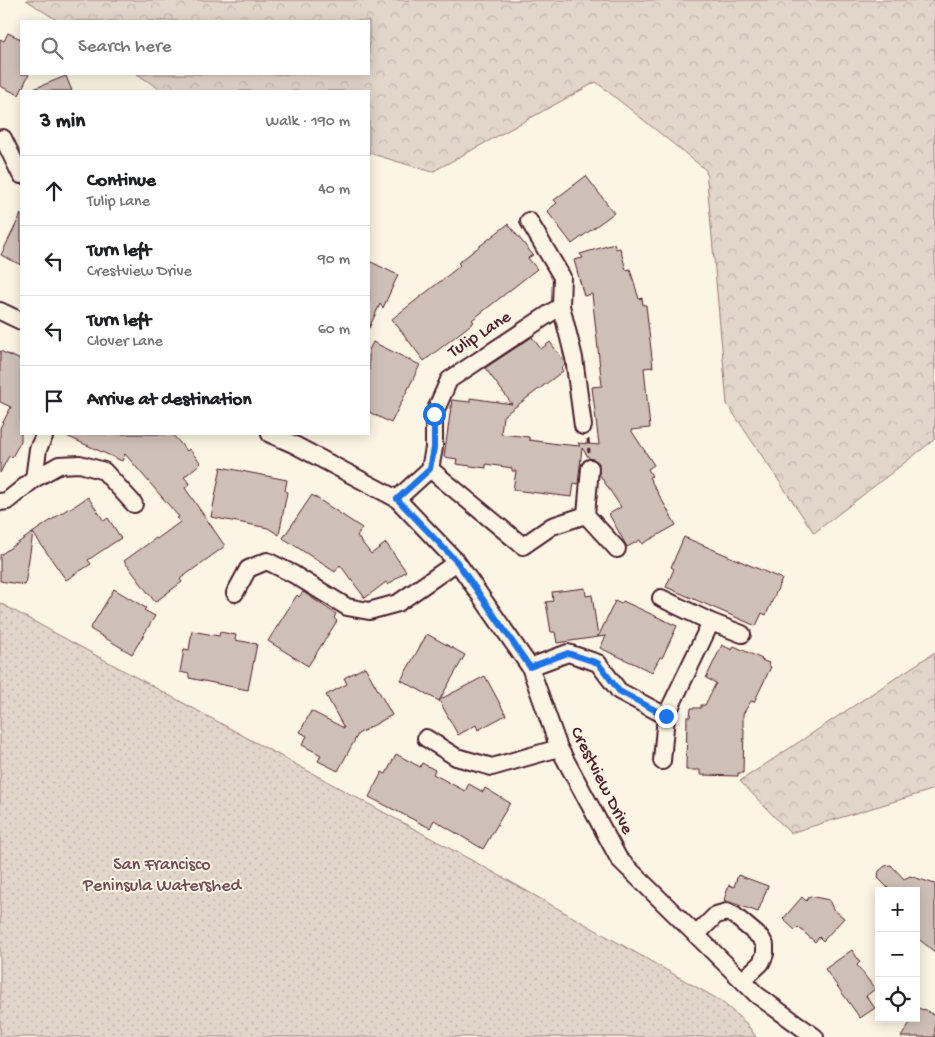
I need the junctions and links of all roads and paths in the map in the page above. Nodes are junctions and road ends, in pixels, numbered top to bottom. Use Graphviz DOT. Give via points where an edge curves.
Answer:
graph roads {
  1 [pos="0,139"];
  2 [pos="20,173"];
  3 [pos="529,221"];
  4 [pos="561,306"];
  5 [pos="0,311"];
  6 [pos="20,321"];
  7 [pos="583,426"];
  8 [pos="45,435"];
  9 [pos="272,435"];
  10 [pos="590,468"];
  11 [pos="430,469"];
  12 [pos="34,479"];
  13 [pos="397,499"];
  14 [pos="0,502"];
  15 [pos="134,504"];
  16 [pos="586,515"];
  17 [pos="617,549"];
  18 [pos="457,562"];
  19 [pos="234,593"];
  20 [pos="661,598"];
  21 [pos="711,622"];
  22 [pos="742,634"];
  23 [pos="530,667"];
  24 [pos="666,716"];
  25 [pos="426,738"];
  26 [pos="559,748"];
  27 [pos="662,761"];
  28 [pos="696,935"];
  29 [pos="743,980"];
  30 [pos="816,1037"];
  1 -- 2 [label="street" via="3,138"];
  3 -- 4 [label="street" via="562,277"];
  4 -- 7 [label="street" via="574,358"];
  4 -- 11 [label="street, Tulip Lane" via="449,380 434,414"];
  5 -- 6 [label="street"];
  7 -- 10 [label="path"];
  8 -- 12 [label="street" via="38,450"];
  9 -- 13 [label="street, Crestview Drive"];
  10 -- 16 [label="street"];
  11 -- 13 [label="street"];
  11 -- 16 [label="street" via="523,546 552,526"];
  12 -- 14 [label="street" via="7,501"];
  12 -- 15 [label="street" via="59,465 80,464 104,470"];
  13 -- 18 [label="street, Crestview Drive"];
  16 -- 17 [label="street"];
  18 -- 19 [label="street" via="398,603 369,611 347,606 267,560 248,569"];
  18 -- 23 [label="street, Crestview Drive"];
  20 -- 21 [label="street"];
  21 -- 22 [label="street"];
  21 -- 24 [label="street"];
  23 -- 24 [label="street" via="568,653 598,663 619,691"];
  23 -- 26 [label="street, Crestview Drive"];
  24 -- 27 [label="street"];
  25 -- 26 [label="street" via="456,757 492,767"];
  26 -- 28 [label="street, Crestview Drive" via="619,859"];
  28 -- 29 [label="street, Crestview Drive"];
  28 -- 29 [label="street" via="716,915 727,912 761,938 765,954"];
  29 -- 30 [label="street, Crestview Drive" via="757,995"];
}
